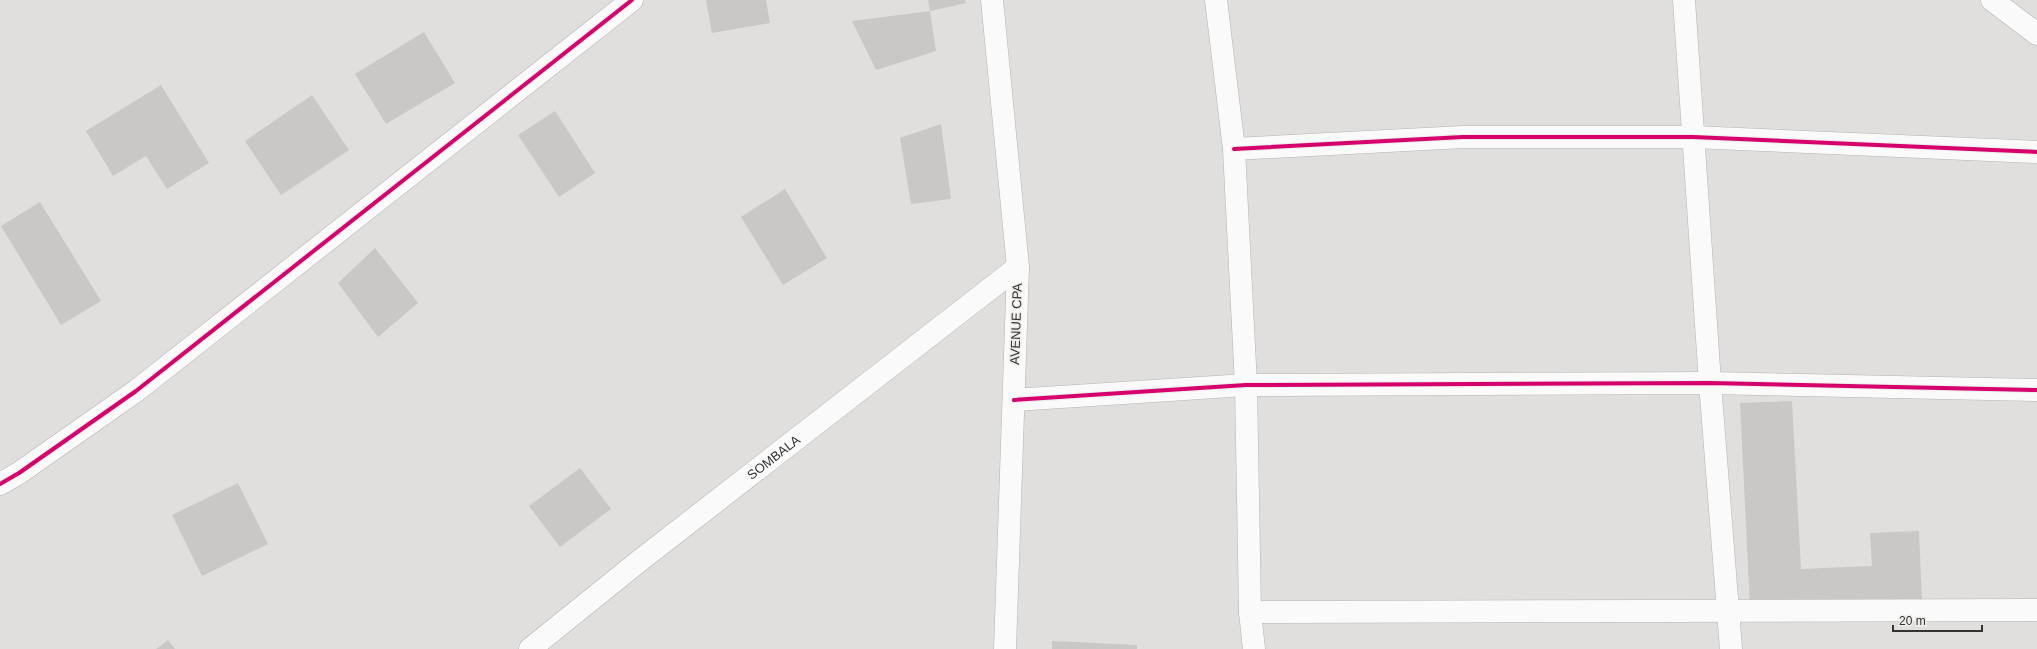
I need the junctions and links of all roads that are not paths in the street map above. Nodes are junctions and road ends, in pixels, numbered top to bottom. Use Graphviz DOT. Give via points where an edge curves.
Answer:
graph roads {
  1 [pos="632,0"];
  2 [pos="992,0"];
  3 [pos="1216,0"];
  4 [pos="1684,0"];
  5 [pos="1992,0"];
  6 [pos="2037,34"];
  7 [pos="1693,137"];
  8 [pos="1234,149"];
  9 [pos="2037,152"];
  10 [pos="1018,267"];
  11 [pos="1710,383"];
  12 [pos="1246,385"];
  13 [pos="2037,390"];
  14 [pos="1014,400"];
  15 [pos="0,484"];
  16 [pos="2037,610"];
  17 [pos="1250,612"];
  18 [pos="1728,612"];
  19 [pos="530,649"];
  20 [pos="1005,649"];
  21 [pos="1254,649"];
  22 [pos="1731,649"];
  1 -- 15 [label="street" via="136,391"];
  2 -- 10 [label="street, AVENUE CPA"];
  3 -- 8 [label="street"];
  4 -- 7 [label="street"];
  5 -- 6 [label="street"];
  7 -- 8 [label="street" via="1463,137"];
  7 -- 9 [label="street"];
  7 -- 11 [label="street"];
  8 -- 12 [label="street"];
  10 -- 14 [label="street, AVENUE CPA"];
  10 -- 19 [label="street, SOMBALA"];
  11 -- 12 [label="street"];
  11 -- 13 [label="street"];
  11 -- 18 [label="street"];
  12 -- 14 [label="street"];
  12 -- 17 [label="street"];
  14 -- 20 [label="street, AVENUE CPA"];
  16 -- 18 [label="street"];
  17 -- 18 [label="street"];
  17 -- 21 [label="street"];
  18 -- 22 [label="street"];
}
